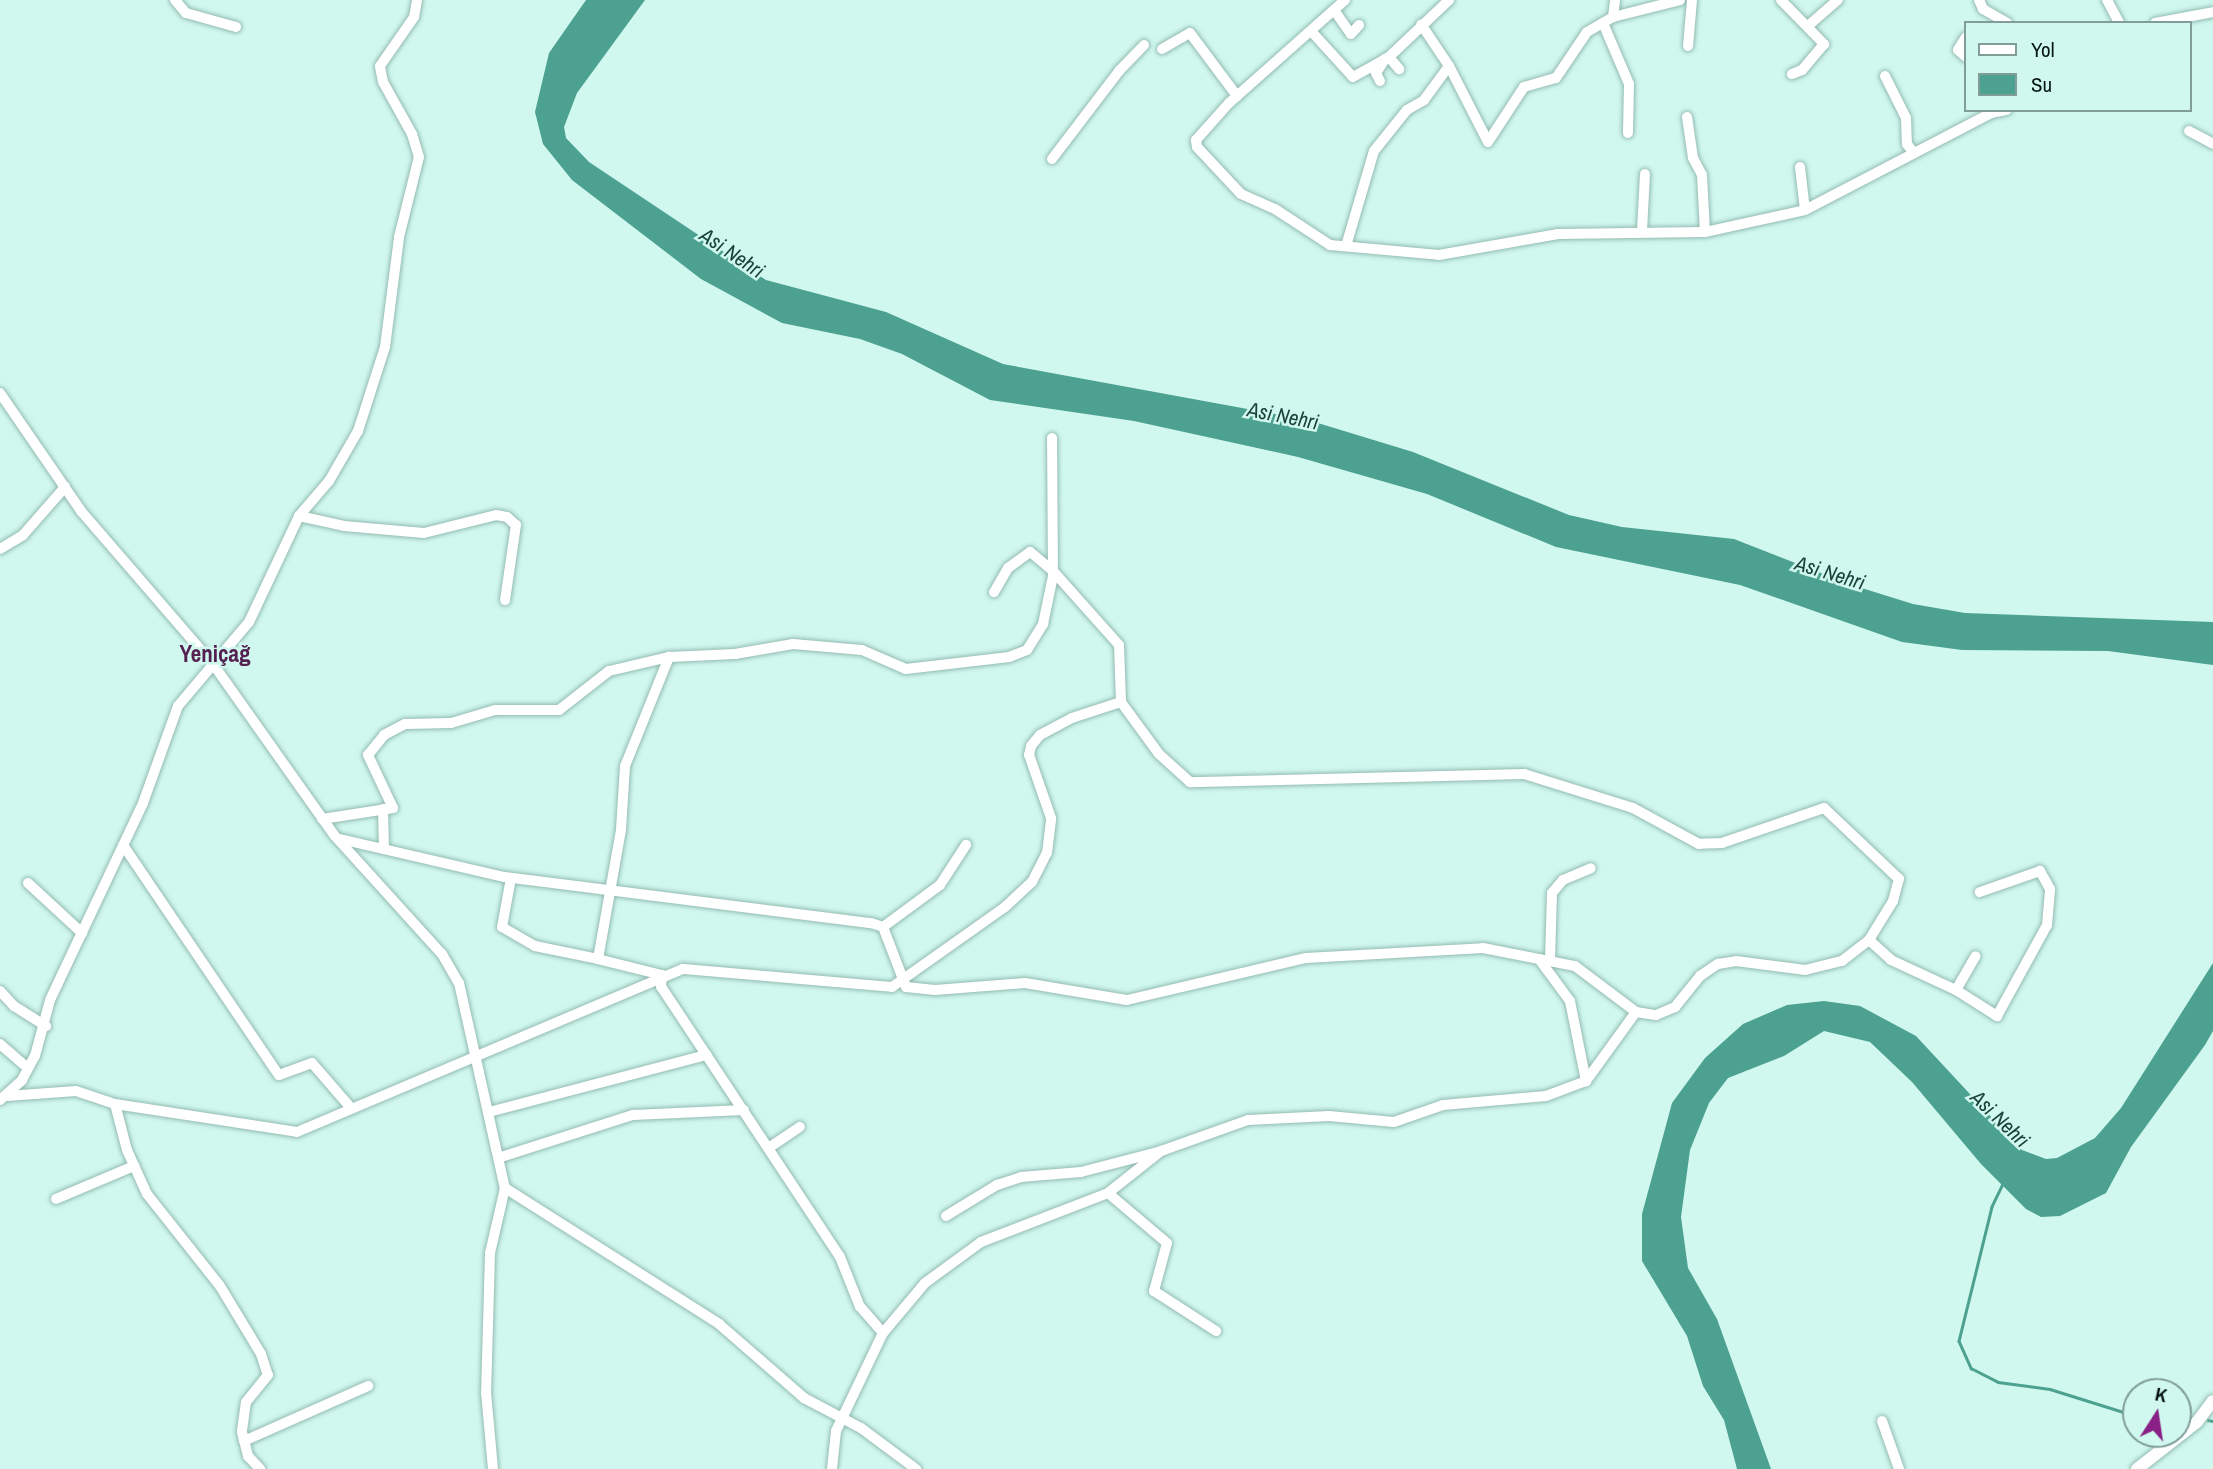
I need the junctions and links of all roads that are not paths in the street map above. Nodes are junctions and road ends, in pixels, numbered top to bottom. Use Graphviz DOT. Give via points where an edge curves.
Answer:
graph roads {
  1 [pos="175,0"];
  2 [pos="417,0"];
  3 [pos="1345,0"];
  4 [pos="1449,0"];
  5 [pos="1615,0"];
  6 [pos="1680,0"];
  7 [pos="1692,0"];
  8 [pos="1781,0"];
  9 [pos="1838,0"];
  10 [pos="1979,0"];
  11 [pos="2107,0"];
  12 [pos="1334,10"];
  13 [pos="1986,11"];
  14 [pos="2213,12"];
  15 [pos="1608,20"];
  16 [pos="1980,21"];
  17 [pos="2004,21"];
  18 [pos="2118,21"];
  19 [pos="2166,21"];
  20 [pos="1421,24"];
  21 [pos="1359,25"];
  22 [pos="1809,25"];
  23 [pos="236,27"];
  24 [pos="1311,31"];
  25 [pos="1965,39"];
  26 [pos="1144,45"];
  27 [pos="1688,46"];
  28 [pos="1161,48"];
  29 [pos="1965,56"];
  30 [pos="1387,58"];
  31 [pos="1449,66"];
  32 [pos="1399,69"];
  33 [pos="1792,74"];
  34 [pos="1885,76"];
  35 [pos="1380,80"];
  36 [pos="1237,96"];
  37 [pos="1998,112"];
  38 [pos="1687,117"];
  39 [pos="2189,131"];
  40 [pos="1628,133"];
  41 [pos="2213,144"];
  42 [pos="1913,152"];
  43 [pos="1052,159"];
  44 [pos="1800,167"];
  45 [pos="1644,174"];
  46 [pos="1805,211"];
  47 [pos="1642,231"];
  48 [pos="1706,232"];
  49 [pos="1439,242"];
  50 [pos="1346,246"];
  51 [pos="1439,255"];
  52 [pos="0,393"];
  53 [pos="1052,438"];
  54 [pos="65,487"];
  55 [pos="299,516"];
  56 [pos="0,549"];
  57 [pos="1053,571"];
  58 [pos="994,592"];
  59 [pos="505,600"];
  60 [pos="669,657"];
  61 [pos="213,663"];
  62 [pos="1121,702"];
  63 [pos="383,809"];
  64 [pos="322,819"];
  65 [pos="340,839"];
  66 [pos="123,845"];
  67 [pos="966,845"];
  68 [pos="384,849"];
  69 [pos="1591,868"];
  70 [pos="511,878"];
  71 [pos="28,883"];
  72 [pos="1980,892"];
  73 [pos="608,893"];
  74 [pos="883,927"];
  75 [pos="82,933"];
  76 [pos="1869,940"];
  77 [pos="1976,956"];
  78 [pos="598,959"];
  79 [pos="1545,959"];
  80 [pos="662,975"];
  81 [pos="902,979"];
  82 [pos="1956,990"];
  83 [pos="0,991"];
  84 [pos="1636,1012"];
  85 [pos="46,1026"];
  86 [pos="0,1044"];
  87 [pos="707,1055"];
  88 [pos="475,1056"];
  89 [pos="28,1068"];
  90 [pos="1586,1081"];
  91 [pos="3,1098"];
  92 [pos="115,1104"];
  93 [pos="351,1108"];
  94 [pos="744,1110"];
  95 [pos="489,1112"];
  96 [pos="800,1127"];
  97 [pos="770,1147"];
  98 [pos="1161,1151"];
  99 [pos="501,1157"];
  100 [pos="134,1166"];
  101 [pos="505,1188"];
  102 [pos="1108,1193"];
  103 [pos="56,1199"];
  104 [pos="946,1216"];
  105 [pos="1216,1331"];
  106 [pos="883,1333"];
  107 [pos="368,1386"];
  108 [pos="2213,1401"];
  109 [pos="2209,1418"];
  110 [pos="843,1419"];
  111 [pos="1882,1421"];
  112 [pos="244,1441"];
  113 [pos="260,1469"];
  114 [pos="493,1469"];
  115 [pos="832,1469"];
  116 [pos="916,1469"];
  117 [pos="1899,1469"];
  118 [pos="2137,1469"];
  1 -- 23 [label="street" via="186,13"];
  2 -- 55 [label="street" via="414,18 380,66 383,82 412,134 419,157 399,237 385,347 358,431 328,481"];
  3 -- 12 [label="street"];
  4 -- 20 [label="street"];
  5 -- 15 [label="street"];
  6 -- 15 [label="street"];
  7 -- 27 [label="street"];
  8 -- 22 [label="street"];
  9 -- 22 [label="street"];
  10 -- 13 [label="street"];
  11 -- 18 [label="street"];
  12 -- 21 [label="street" via="1351,34"];
  12 -- 24 [label="street"];
  13 -- 16 [label="street"];
  13 -- 17 [label="street"];
  14 -- 19 [label="street"];
  15 -- 31 [label="street" via="1587,32 1556,78 1524,87 1488,142"];
  15 -- 40 [label="street" via="1629,85"];
  20 -- 30 [label="street"];
  20 -- 31 [label="street"];
  22 -- 33 [label="street" via="1824,46"];
  24 -- 30 [label="street" via="1351,77"];
  24 -- 36 [label="street" via="1260,69"];
  25 -- 29 [label="street" via="1958,50"];
  26 -- 43 [label="street"];
  28 -- 36 [label="street" via="1190,33"];
  30 -- 32 [label="street"];
  30 -- 35 [label="street" via="1376,73"];
  31 -- 50 [label="street" via="1424,100 1407,110 1374,151"];
  34 -- 42 [label="street" via="1906,118 1907,144"];
  36 -- 50 [label="street" via="1199,133 1197,147 1241,194 1275,209 1330,245"];
  37 -- 42 [label="street"];
  38 -- 48 [label="street" via="1693,158 1702,175"];
  39 -- 41 [label="street"];
  42 -- 46 [label="street"];
  44 -- 46 [label="street"];
  45 -- 47 [label="street"];
  46 -- 48 [label="street"];
  47 -- 48 [label="street"];
  47 -- 51 [label="street" via="1558,234"];
  49 -- 51 [label="street"];
  50 -- 51 [label="street"];
  52 -- 54 [label="street"];
  53 -- 57 [label="street"];
  54 -- 56 [label="street" via="23,535"];
  54 -- 61 [label="street"];
  55 -- 59 [label="street" via="344,526 424,533 496,515 507,517 516,525"];
  55 -- 61 [label="street" via="249,622"];
  57 -- 58 [label="street" via="1030,552 1008,568"];
  57 -- 60 [label="street" via="1043,624 1032,646 1009,657 906,669 862,650 793,644 735,654"];
  57 -- 62 [label="street" via="1119,645"];
  60 -- 63 [label="street" via="609,671 559,710 495,710 452,723 405,724 384,735 368,755 393,808"];
  60 -- 73 [label="street" via="625,766 621,830"];
  61 -- 64 [label="street"];
  61 -- 66 [label="street" via="178,706"];
  62 -- 76 [label="street" via="1159,754 1191,782 1524,774 1633,808 1699,844 1722,843 1824,808 1899,879 1883,921"];
  62 -- 81 [label="street" via="1072,718 1035,740 1029,755 1051,818 1047,853 1032,882 1005,907"];
  63 -- 64 [label="street"];
  63 -- 68 [label="street"];
  64 -- 65 [label="street"];
  65 -- 68 [label="street"];
  65 -- 88 [label="street" via="442,954 459,982"];
  66 -- 75 [label="street"];
  66 -- 93 [label="street" via="279,1075 312,1063"];
  67 -- 74 [label="street" via="940,885"];
  68 -- 70 [label="street"];
  69 -- 79 [label="street" via="1563,880 1552,893"];
  70 -- 73 [label="street"];
  70 -- 78 [label="street" via="502,927 535,946"];
  71 -- 75 [label="street"];
  72 -- 82 [label="street" via="2040,871 2050,889 2048,925 1997,1016"];
  73 -- 74 [label="street" via="858,920"];
  73 -- 78 [label="street"];
  74 -- 81 [label="street"];
  75 -- 85 [label="street" via="50,1000"];
  76 -- 82 [label="street" via="1891,960"];
  76 -- 84 [label="street" via="1825,967 1786,970 1736,961 1718,964 1700,976 1675,1007 1656,1015"];
  77 -- 82 [label="street"];
  78 -- 80 [label="street"];
  79 -- 81 [label="street" via="1483,948 1306,958 1127,1000 1025,983 935,990 906,987"];
  79 -- 84 [label="street" via="1591,974"];
  79 -- 90 [label="street" via="1570,1001"];
  80 -- 81 [label="street" via="718,969 811,983 892,987"];
  80 -- 87 [label="street" via="661,987"];
  80 -- 88 [label="street" via="647,987"];
  83 -- 85 [label="street" via="7,1002"];
  84 -- 90 [label="street"];
  85 -- 89 [label="street"];
  86 -- 89 [label="street"];
  87 -- 94 [label="street"];
  87 -- 95 [label="street"];
  88 -- 93 [label="street"];
  88 -- 95 [label="street"];
  89 -- 91 [label="street"];
  90 -- 98 [label="street" via="1546,1097 1443,1105 1394,1122 1329,1116 1248,1119"];
  91 -- 92 [label="street" via="76,1091"];
  92 -- 93 [label="street" via="297,1132"];
  92 -- 100 [label="street"];
  94 -- 97 [label="street"];
  94 -- 99 [label="street" via="633,1115"];
  95 -- 99 [label="street"];
  96 -- 97 [label="street"];
  97 -- 106 [label="street" via="839,1257 860,1307"];
  98 -- 102 [label="street"];
  98 -- 104 [label="street" via="1081,1172 1021,1177 987,1190"];
  99 -- 101 [label="street"];
  100 -- 103 [label="street"];
  100 -- 112 [label="street" via="147,1194 220,1286 261,1354 268,1375 246,1402"];
  101 -- 110 [label="street" via="719,1324 804,1398"];
  101 -- 114 [label="street" via="490,1252 486,1392"];
  102 -- 105 [label="street" via="1167,1243 1154,1291"];
  102 -- 106 [label="street" via="981,1242 925,1283"];
  106 -- 110 [label="street"];
  107 -- 112 [label="street"];
  108 -- 109 [label="main road"];
  109 -- 118 [label="main road"];
  110 -- 115 [label="street" via="836,1431"];
  110 -- 116 [label="street"];
  111 -- 117 [label="street"];
  112 -- 113 [label="street" via="248,1456"];
}
